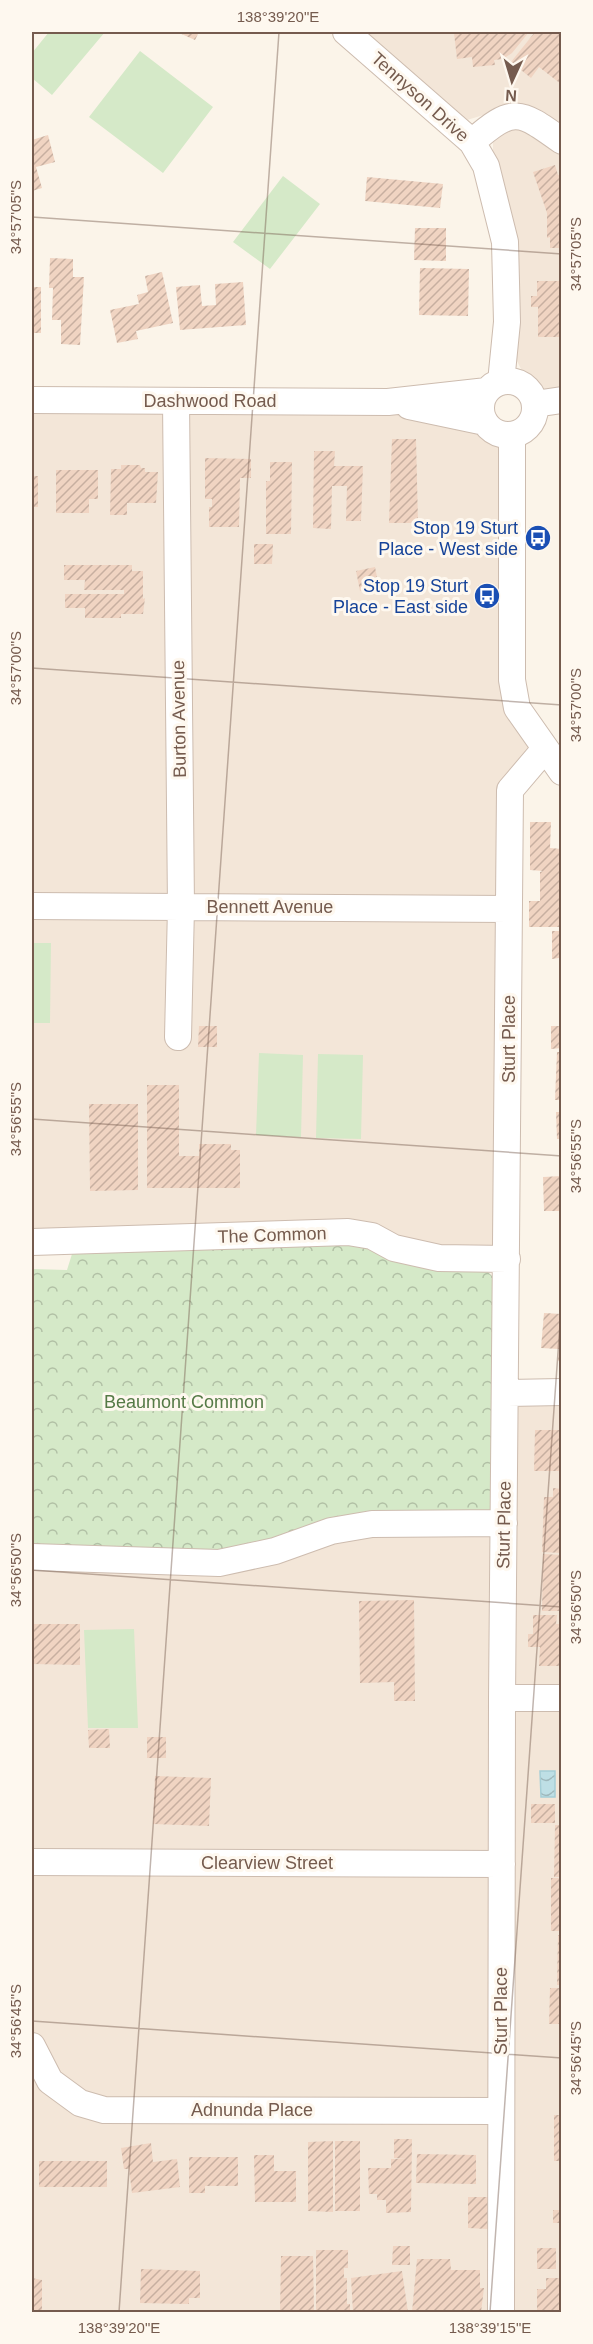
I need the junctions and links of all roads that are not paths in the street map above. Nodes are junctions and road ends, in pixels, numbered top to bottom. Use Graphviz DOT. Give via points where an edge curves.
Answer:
graph roads {
  1 [pos="346,32"];
  2 [pos="561,141"];
  3 [pos="472,142"];
  4 [pos="494,386"];
  5 [pos="32,400"];
  6 [pos="561,400"];
  7 [pos="176,401"];
  8 [pos="388,402"];
  9 [pos="535,404"];
  10 [pos="484,422"];
  11 [pos="512,435"];
  12 [pos="544,750"];
  13 [pos="561,772"];
  14 [pos="32,906"];
  15 [pos="181,907"];
  16 [pos="509,909"];
  17 [pos="178,1037"];
  18 [pos="32,1242"];
  19 [pos="507,1259"];
  20 [pos="561,1392"];
  21 [pos="506,1393"];
  22 [pos="504,1523"];
  23 [pos="32,1557"];
  24 [pos="502,1698"];
  25 [pos="561,1698"];
  26 [pos="32,1862"];
  27 [pos="502,1864"];
  28 [pos="32,2046"];
  29 [pos="501,2111"];
  30 [pos="501,2313"];
  1 -- 3 [label="street, Tennyson Drive"];
  2 -- 3 [label="street" via="531,119 514,116 500,118"];
  3 -- 4 [label="street, Tennyson Drive" via="486,166 505,242 507,322"];
  4 -- 8 [label="street"];
  4 -- 9 [label="street" via="519,383 532,395"];
  4 -- 10 [label="street" via="481,406"];
  5 -- 7 [label="street, Dashwood Road"];
  6 -- 9 [label="street"];
  7 -- 8 [label="street, Dashwood Road"];
  7 -- 15 [label="street, Burton Avenue"];
  8 -- 10 [label="street"];
  9 -- 11 [label="street" via="527,427"];
  10 -- 11 [label="street" via="499,434"];
  11 -- 12 [label="street" via="512,680 517,708"];
  12 -- 13 [label="street"];
  12 -- 16 [label="street, Sturt Place" via="510,790"];
  14 -- 15 [label="street, Bennett Avenue"];
  15 -- 16 [label="street, Bennett Avenue"];
  15 -- 17 [label="street, Burton Avenue"];
  16 -- 19 [label="street, Sturt Place"];
  18 -- 19 [label="street, The Common" via="348,1232 439,1258"];
  19 -- 21 [label="street, Sturt Place"];
  20 -- 21 [label="street"];
  21 -- 22 [label="street, Sturt Place"];
  22 -- 23 [label="street" via="372,1524 331,1531 275,1551 219,1563"];
  22 -- 24 [label="street, Sturt Place"];
  24 -- 25 [label="street"];
  24 -- 27 [label="street, Sturt Place"];
  26 -- 27 [label="street, Clearview Street"];
  27 -- 29 [label="street, Sturt Place"];
  28 -- 29 [label="street, Adnunda Place" via="50,2081 80,2103 104,2110"];
  29 -- 30 [label="street, Sturt Place"];
}
